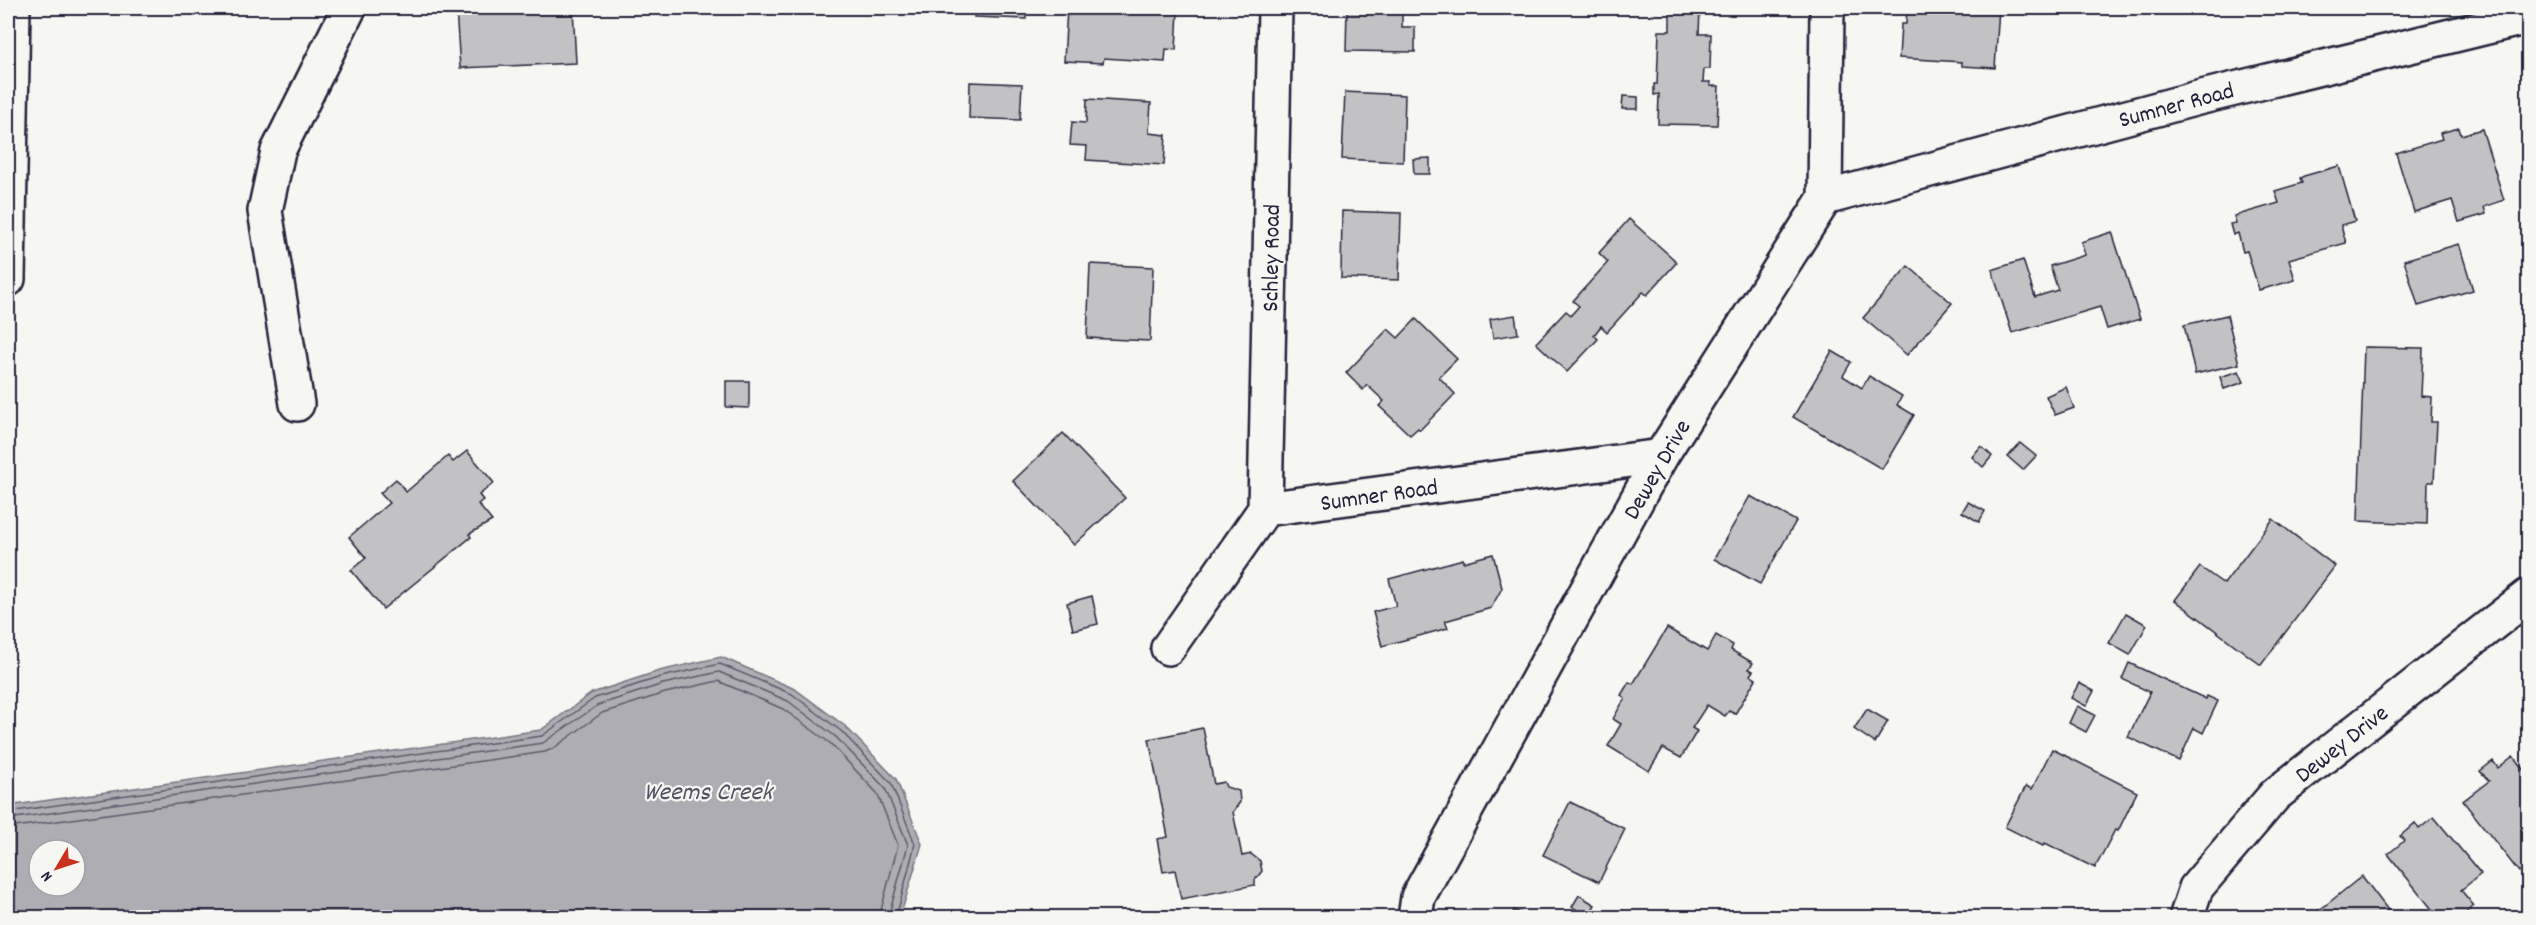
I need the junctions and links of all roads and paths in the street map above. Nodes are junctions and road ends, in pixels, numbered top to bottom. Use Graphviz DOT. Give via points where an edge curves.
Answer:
graph roads {
  1 [pos="13,8"];
  2 [pos="349,8"];
  3 [pos="1275,8"];
  4 [pos="1827,8"];
  5 [pos="2529,17"];
  6 [pos="1826,198"];
  7 [pos="8,279"];
  8 [pos="297,404"];
  9 [pos="1660,456"];
  10 [pos="1265,509"];
  11 [pos="2529,596"];
  12 [pos="1168,648"];
  13 [pos="1415,918"];
  14 [pos="2186,918"];
  1 -- 7 [label="street"];
  2 -- 8 [label="street" via="278,151 265,211"];
  3 -- 10 [label="street, Schley Road"];
  4 -- 6 [label="street"];
  5 -- 6 [label="street, Sumner Road" via="2198,98"];
  6 -- 9 [label="street, Dewey Drive"];
  9 -- 10 [label="street, Sumner Road"];
  9 -- 13 [label="street, Dewey Drive" via="1418,897"];
  10 -- 12 [label="street"];
  11 -- 14 [label="street, Dewey Drive" via="2275,795 2196,888"];
}
